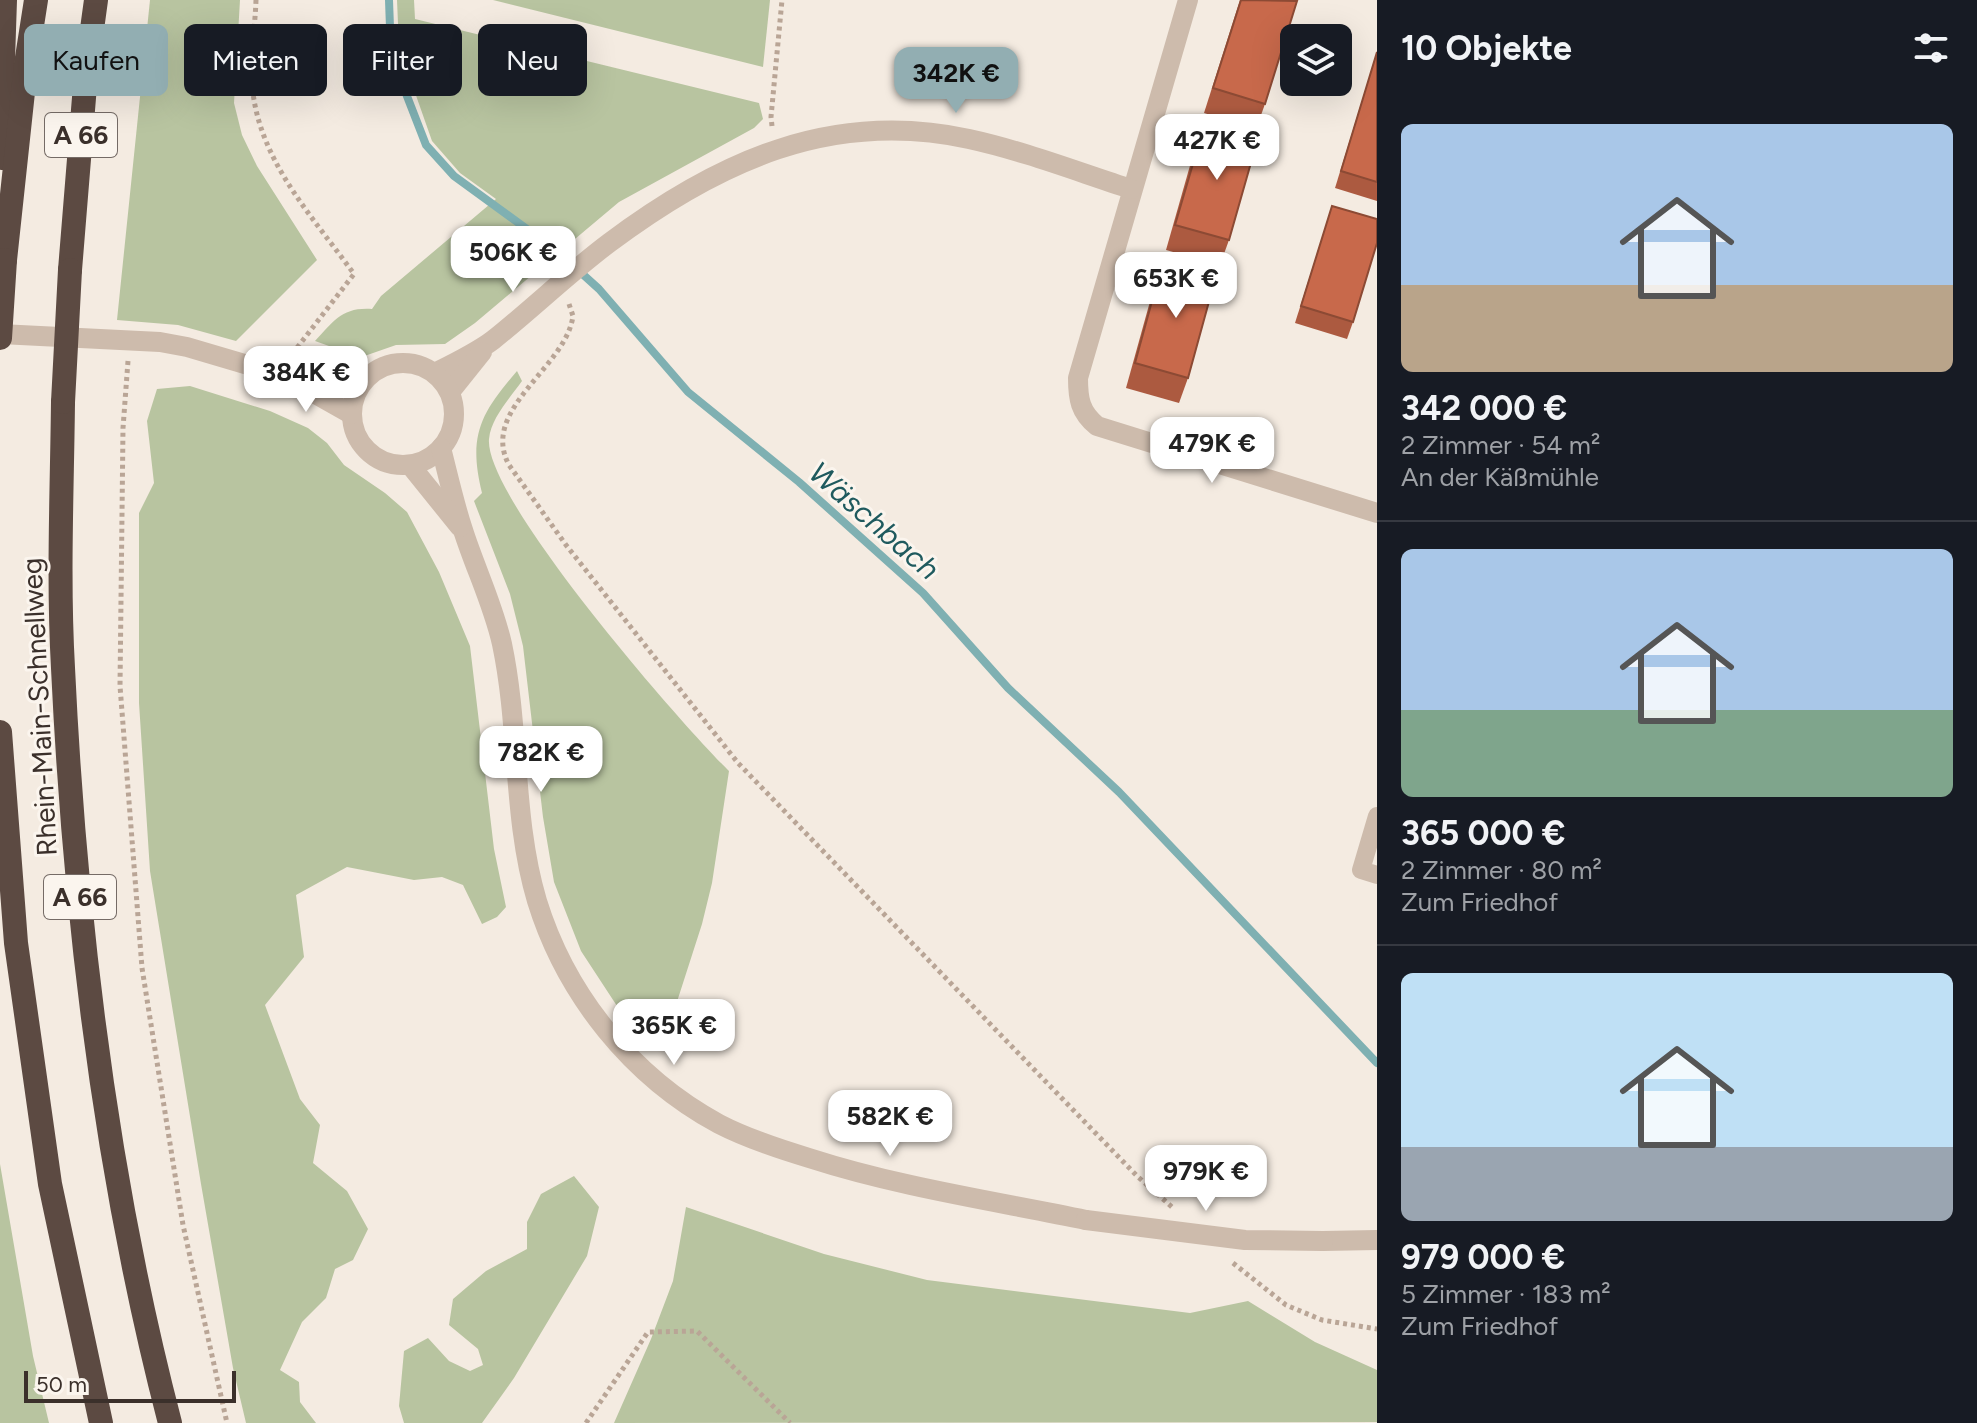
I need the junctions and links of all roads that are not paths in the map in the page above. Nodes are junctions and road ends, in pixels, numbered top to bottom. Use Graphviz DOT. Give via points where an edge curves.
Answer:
graph roads {
  1 [pos="5,0"];
  2 [pos="36,0"];
  3 [pos="96,0"];
  4 [pos="1188,0"];
  5 [pos="1131,189"];
  6 [pos="5,260"];
  7 [pos="0,336"];
  8 [pos="490,342"];
  9 [pos="435,373"];
  10 [pos="282,375"];
  11 [pos="360,385"];
  12 [pos="450,392"];
  13 [pos="351,414"];
  14 [pos="441,448"];
  15 [pos="410,465"];
  16 [pos="1377,513"];
  17 [pos="463,530"];
  18 [pos="0,732"];
  19 [pos="1377,816"];
  20 [pos="1377,875"];
  21 [pos="1377,1240"];
  22 [pos="101,1423"];
  23 [pos="170,1423"];
  1 -- 6 [label="highway"];
  2 -- 6 [label="highway, A 66"];
  3 -- 23 [label="highway, Rhein-Main-Schnellweg / A 66, bridge" via="63,402 63,669 82,925 116,1168"];
  4 -- 5 [label="street"];
  5 -- 8 [label="street" via="969,139 881,131 804,139 690,189 588,259"];
  5 -- 16 [label="street" via="1078,378 1082,409 1097,426"];
  6 -- 7 [label="highway, A 66, bridge"];
  7 -- 10 [label="street" via="160,342"];
  8 -- 9 [label="street"];
  8 -- 12 [label="street"];
  9 -- 11 [label="street" via="413,363 389,364"];
  9 -- 12 [label="street"];
  10 -- 11 [label="street"];
  10 -- 13 [label="street"];
  11 -- 13 [label="street"];
  12 -- 14 [label="street" via="454,422"];
  13 -- 15 [label="street" via="365,449 386,462"];
  14 -- 15 [label="street"];
  14 -- 17 [label="street"];
  15 -- 17 [label="street"];
  17 -- 21 [label="street, bridge" via="501,641 521,821 537,901 582,999 634,1061 688,1105 756,1141 826,1163 1086,1220 1245,1240"];
  18 -- 22 [label="highway, Rhein-Main-Schnellweg / A 66" via="16,943 48,1169"];
  19 -- 20 [label="lane" via="1361,870"];
}
